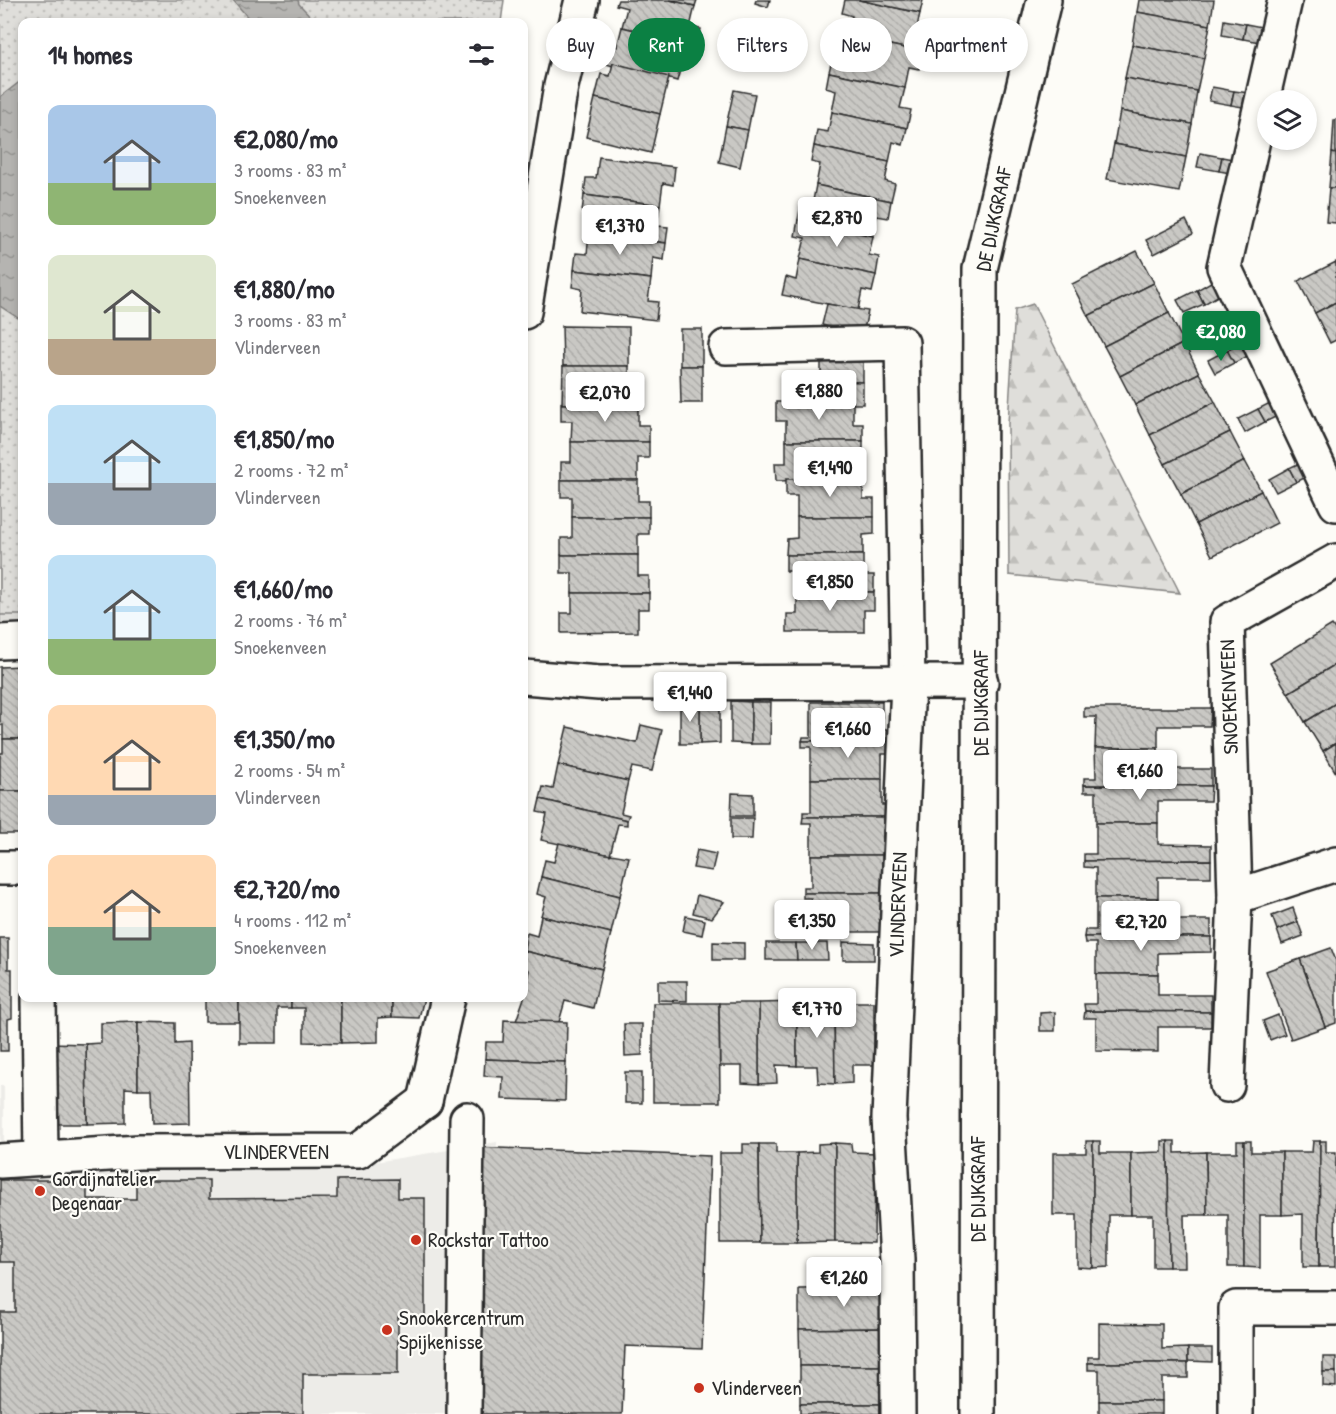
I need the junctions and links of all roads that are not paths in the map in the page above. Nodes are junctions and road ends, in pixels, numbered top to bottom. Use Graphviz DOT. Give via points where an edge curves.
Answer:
graph roads {
  1 [pos="582,0"];
  2 [pos="1044,0"];
  3 [pos="1285,0"];
  4 [pos="528,288"];
  5 [pos="726,347"];
  6 [pos="1336,504"];
  7 [pos="1336,561"];
  8 [pos="18,641"];
  9 [pos="0,642"];
  10 [pos="528,677"];
  11 [pos="981,682"];
  12 [pos="908,683"];
  13 [pos="1336,864"];
  14 [pos="0,868"];
  15 [pos="18,868"];
  16 [pos="1235,897"];
  17 [pos="39,1002"];
  18 [pos="447,1002"];
  19 [pos="1227,1085"];
  20 [pos="467,1119"];
  21 [pos="41,1158"];
  22 [pos="0,1161"];
  23 [pos="1336,1308"];
  24 [pos="465,1414"];
  25 [pos="898,1414"];
  26 [pos="978,1414"];
  27 [pos="1236,1414"];
  1 -- 4 [label="street" via="561,86"];
  2 -- 11 [label="street, DE DIJKGRAAF" via="980,269"];
  3 -- 6 [label="street" via="1224,267"];
  5 -- 12 [label="street, VLINDERVEEN" via="902,343"];
  7 -- 16 [label="street, SNOEKENVEEN" via="1227,621"];
  8 -- 9 [label="street"];
  10 -- 12 [label="street" via="599,683"];
  11 -- 12 [label="street"];
  11 -- 26 [label="street, DE DIJKGRAAF"];
  12 -- 25 [label="street, VLINDERVEEN" via="890,1119 897,1260"];
  13 -- 16 [label="street"];
  14 -- 15 [label="street"];
  16 -- 19 [label="street, SNOEKENVEEN"];
  17 -- 21 [label="street"];
  18 -- 21 [label="street, VLINDERVEEN" via="425,1101 358,1152 139,1152"];
  20 -- 24 [label="street"];
  21 -- 22 [label="street, VLINDERVEEN"];
  23 -- 27 [label="street" via="1236,1308"];
}
